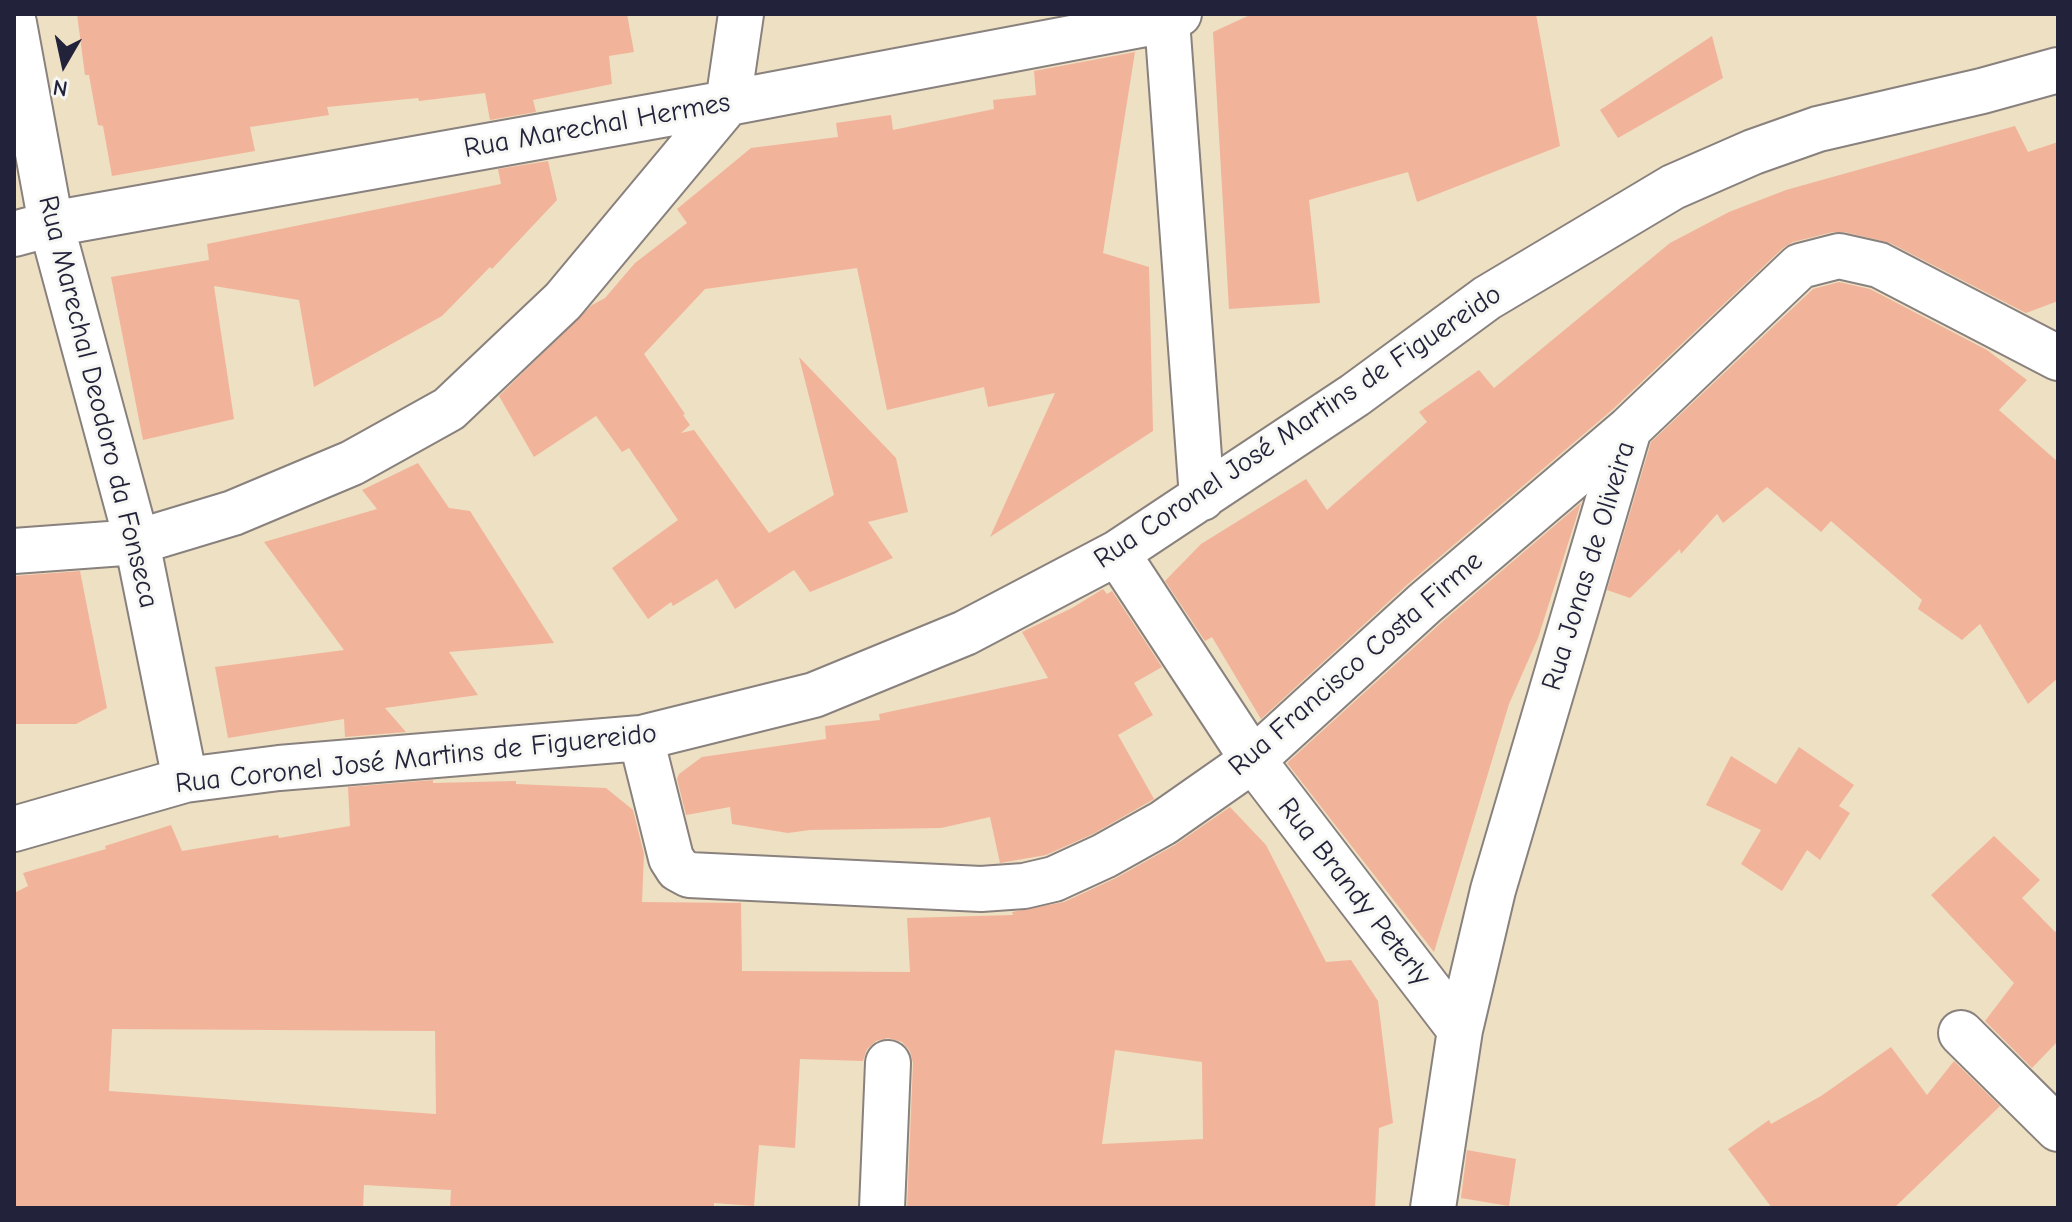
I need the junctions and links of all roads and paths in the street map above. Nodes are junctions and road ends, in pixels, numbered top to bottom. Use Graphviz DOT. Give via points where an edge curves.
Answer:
graph roads {
  1 [pos="741,14"];
  2 [pos="1173,17"];
  3 [pos="14,23"];
  4 [pos="2058,70"];
  5 [pos="728,103"];
  6 [pos="33,229"];
  7 [pos="2058,358"];
  8 [pos="1629,429"];
  9 [pos="1202,498"];
  10 [pos="137,542"];
  11 [pos="14,551"];
  12 [pos="1117,553"];
  13 [pos="641,738"];
  14 [pos="1253,760"];
  15 [pos="185,780"];
  16 [pos="14,829"];
  17 [pos="1460,1030"];
  18 [pos="1961,1033"];
  19 [pos="888,1063"];
  20 [pos="2058,1129"];
  21 [pos="882,1208"];
  22 [pos="1433,1208"];
  1 -- 5 [label="street"];
  2 -- 5 [label="street, Rua Marechal Hermes"];
  2 -- 9 [label="street"];
  3 -- 6 [label="street, Rua Marechal Deodoro da Fonseca"];
  4 -- 9 [label="street, Rua Coronel José Martins de Figuereido" via="1818,129 1673,187 1500,290"];
  5 -- 6 [label="street, Rua Marechal Hermes"];
  5 -- 10 [label="street" via="563,301 449,409 352,463 233,513"];
  6 -- 10 [label="street, Rua Marechal Deodoro da Fonseca"];
  7 -- 8 [label="street, Rua Jonas de Oliveira" via="1879,265 1839,256 1800,266"];
  8 -- 14 [label="street, Rua Francisco Costa Firme" via="1425,603"];
  8 -- 17 [label="street, Rua Jonas de Oliveira" via="1493,890"];
  9 -- 12 [label="street, Rua Coronel José Martins de Figuereido"];
  10 -- 11 [label="street"];
  10 -- 15 [label="street, Rua Marechal Deodoro da Fonseca"];
  12 -- 13 [label="street, Rua Coronel José Martins de Figuereido" via="965,633 814,695"];
  12 -- 14 [label="street, Rua Brandy Peterly"];
  13 -- 14 [label="street, Rua Francisco Costa Firme" via="671,858 689,875 981,889 1054,879 1104,856 1163,823"];
  13 -- 15 [label="street, Rua Coronel José Martins de Figuereido"];
  14 -- 17 [label="street, Rua Brandy Peterly"];
  15 -- 16 [label="street, Rua Coronel José Martins de Figuereido"];
  17 -- 22 [label="street, Rua Jonas de Oliveira"];
  18 -- 20 [label="street"];
  19 -- 21 [label="street"];
}
